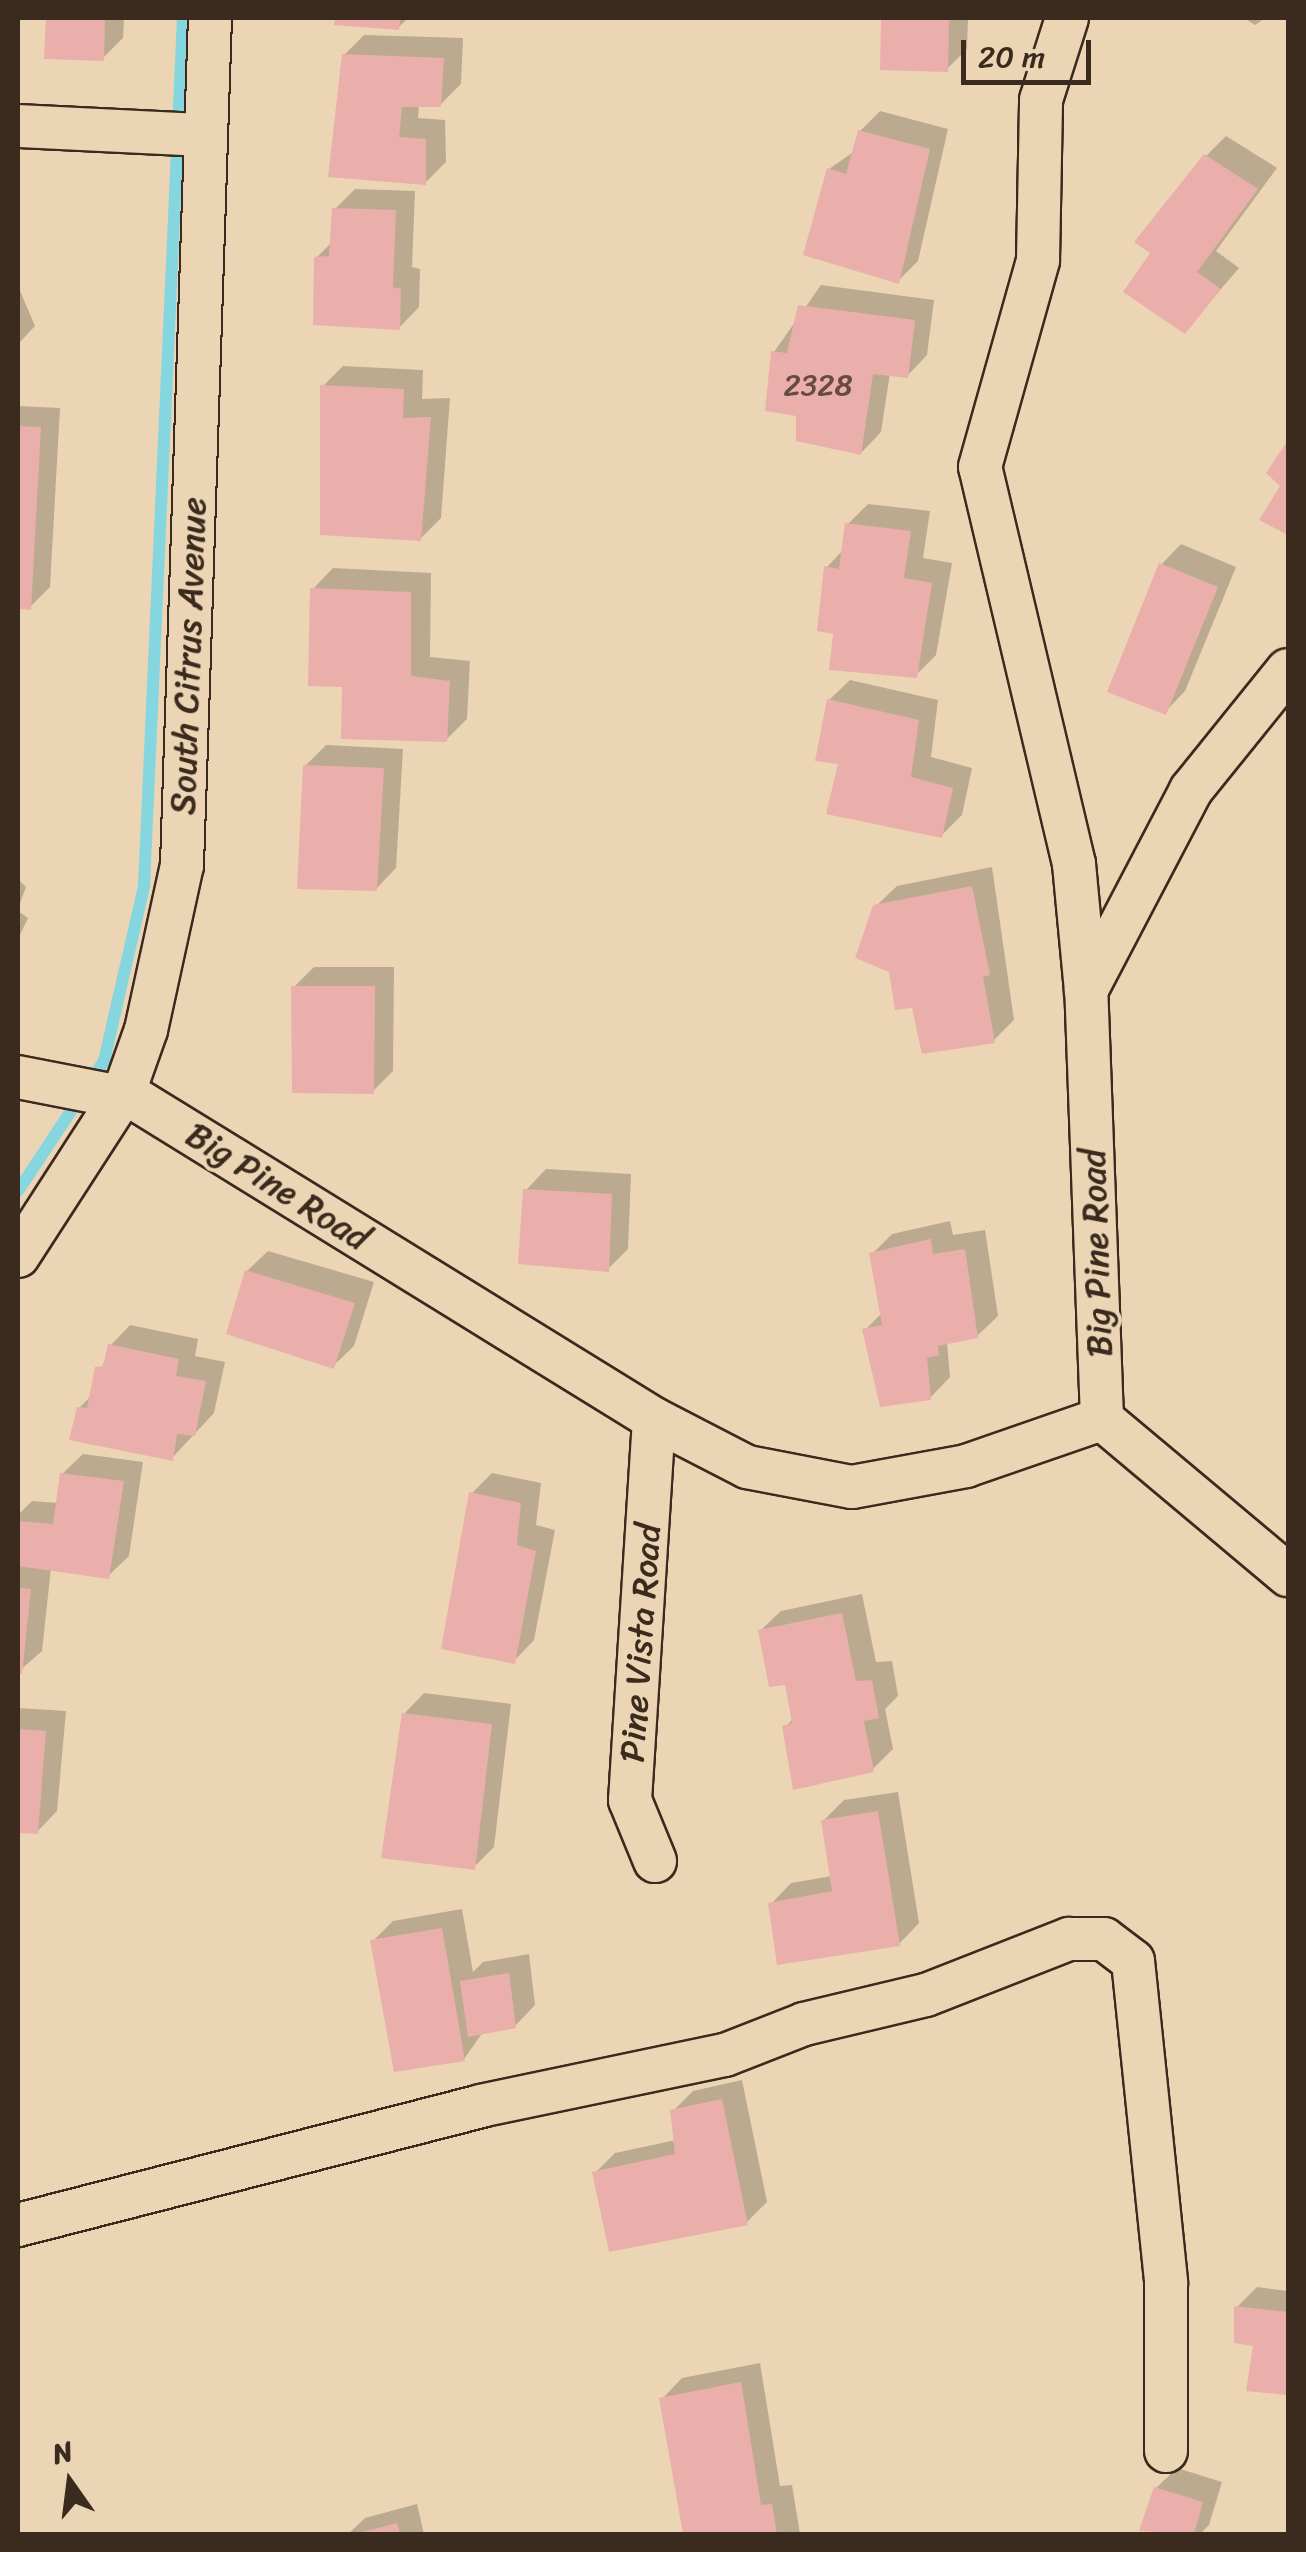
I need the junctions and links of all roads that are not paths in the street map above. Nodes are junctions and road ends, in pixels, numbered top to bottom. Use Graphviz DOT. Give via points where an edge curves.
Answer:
graph roads {
  1 [pos="210,18"];
  2 [pos="1067,18"];
  3 [pos="18,126"];
  4 [pos="204,134"];
  5 [pos="1288,670"];
  6 [pos="1086,991"];
  7 [pos="18,1076"];
  8 [pos="122,1095"];
  9 [pos="18,1256"];
  10 [pos="654,1419"];
  11 [pos="1102,1419"];
  12 [pos="1288,1575"];
  13 [pos="654,1862"];
  14 [pos="18,2225"];
  15 [pos="1166,2451"];
  1 -- 4 [label="street, South Citrus Avenue"];
  2 -- 6 [label="street, Big Pine Road" via="1041,100 1038,260 980,467 1074,864"];
  3 -- 4 [label="street"];
  4 -- 8 [label="street, South Citrus Avenue" via="182,865 146,1030"];
  5 -- 6 [label="street" via="1191,790"];
  6 -- 11 [label="street, Big Pine Road"];
  7 -- 8 [label="street"];
  8 -- 9 [label="street, South Citrus Avenue"];
  8 -- 10 [label="street, Big Pine Road"];
  10 -- 11 [label="street, Big Pine Road" via="747,1467 852,1486 966,1466"];
  10 -- 13 [label="street, Pine Vista Road" via="630,1800"];
  11 -- 12 [label="street"];
  14 -- 15 [label="street" via="480,2106 725,2055 804,2024 926,1995 1069,1939 1104,1939 1133,1961 1166,2283"];
}
